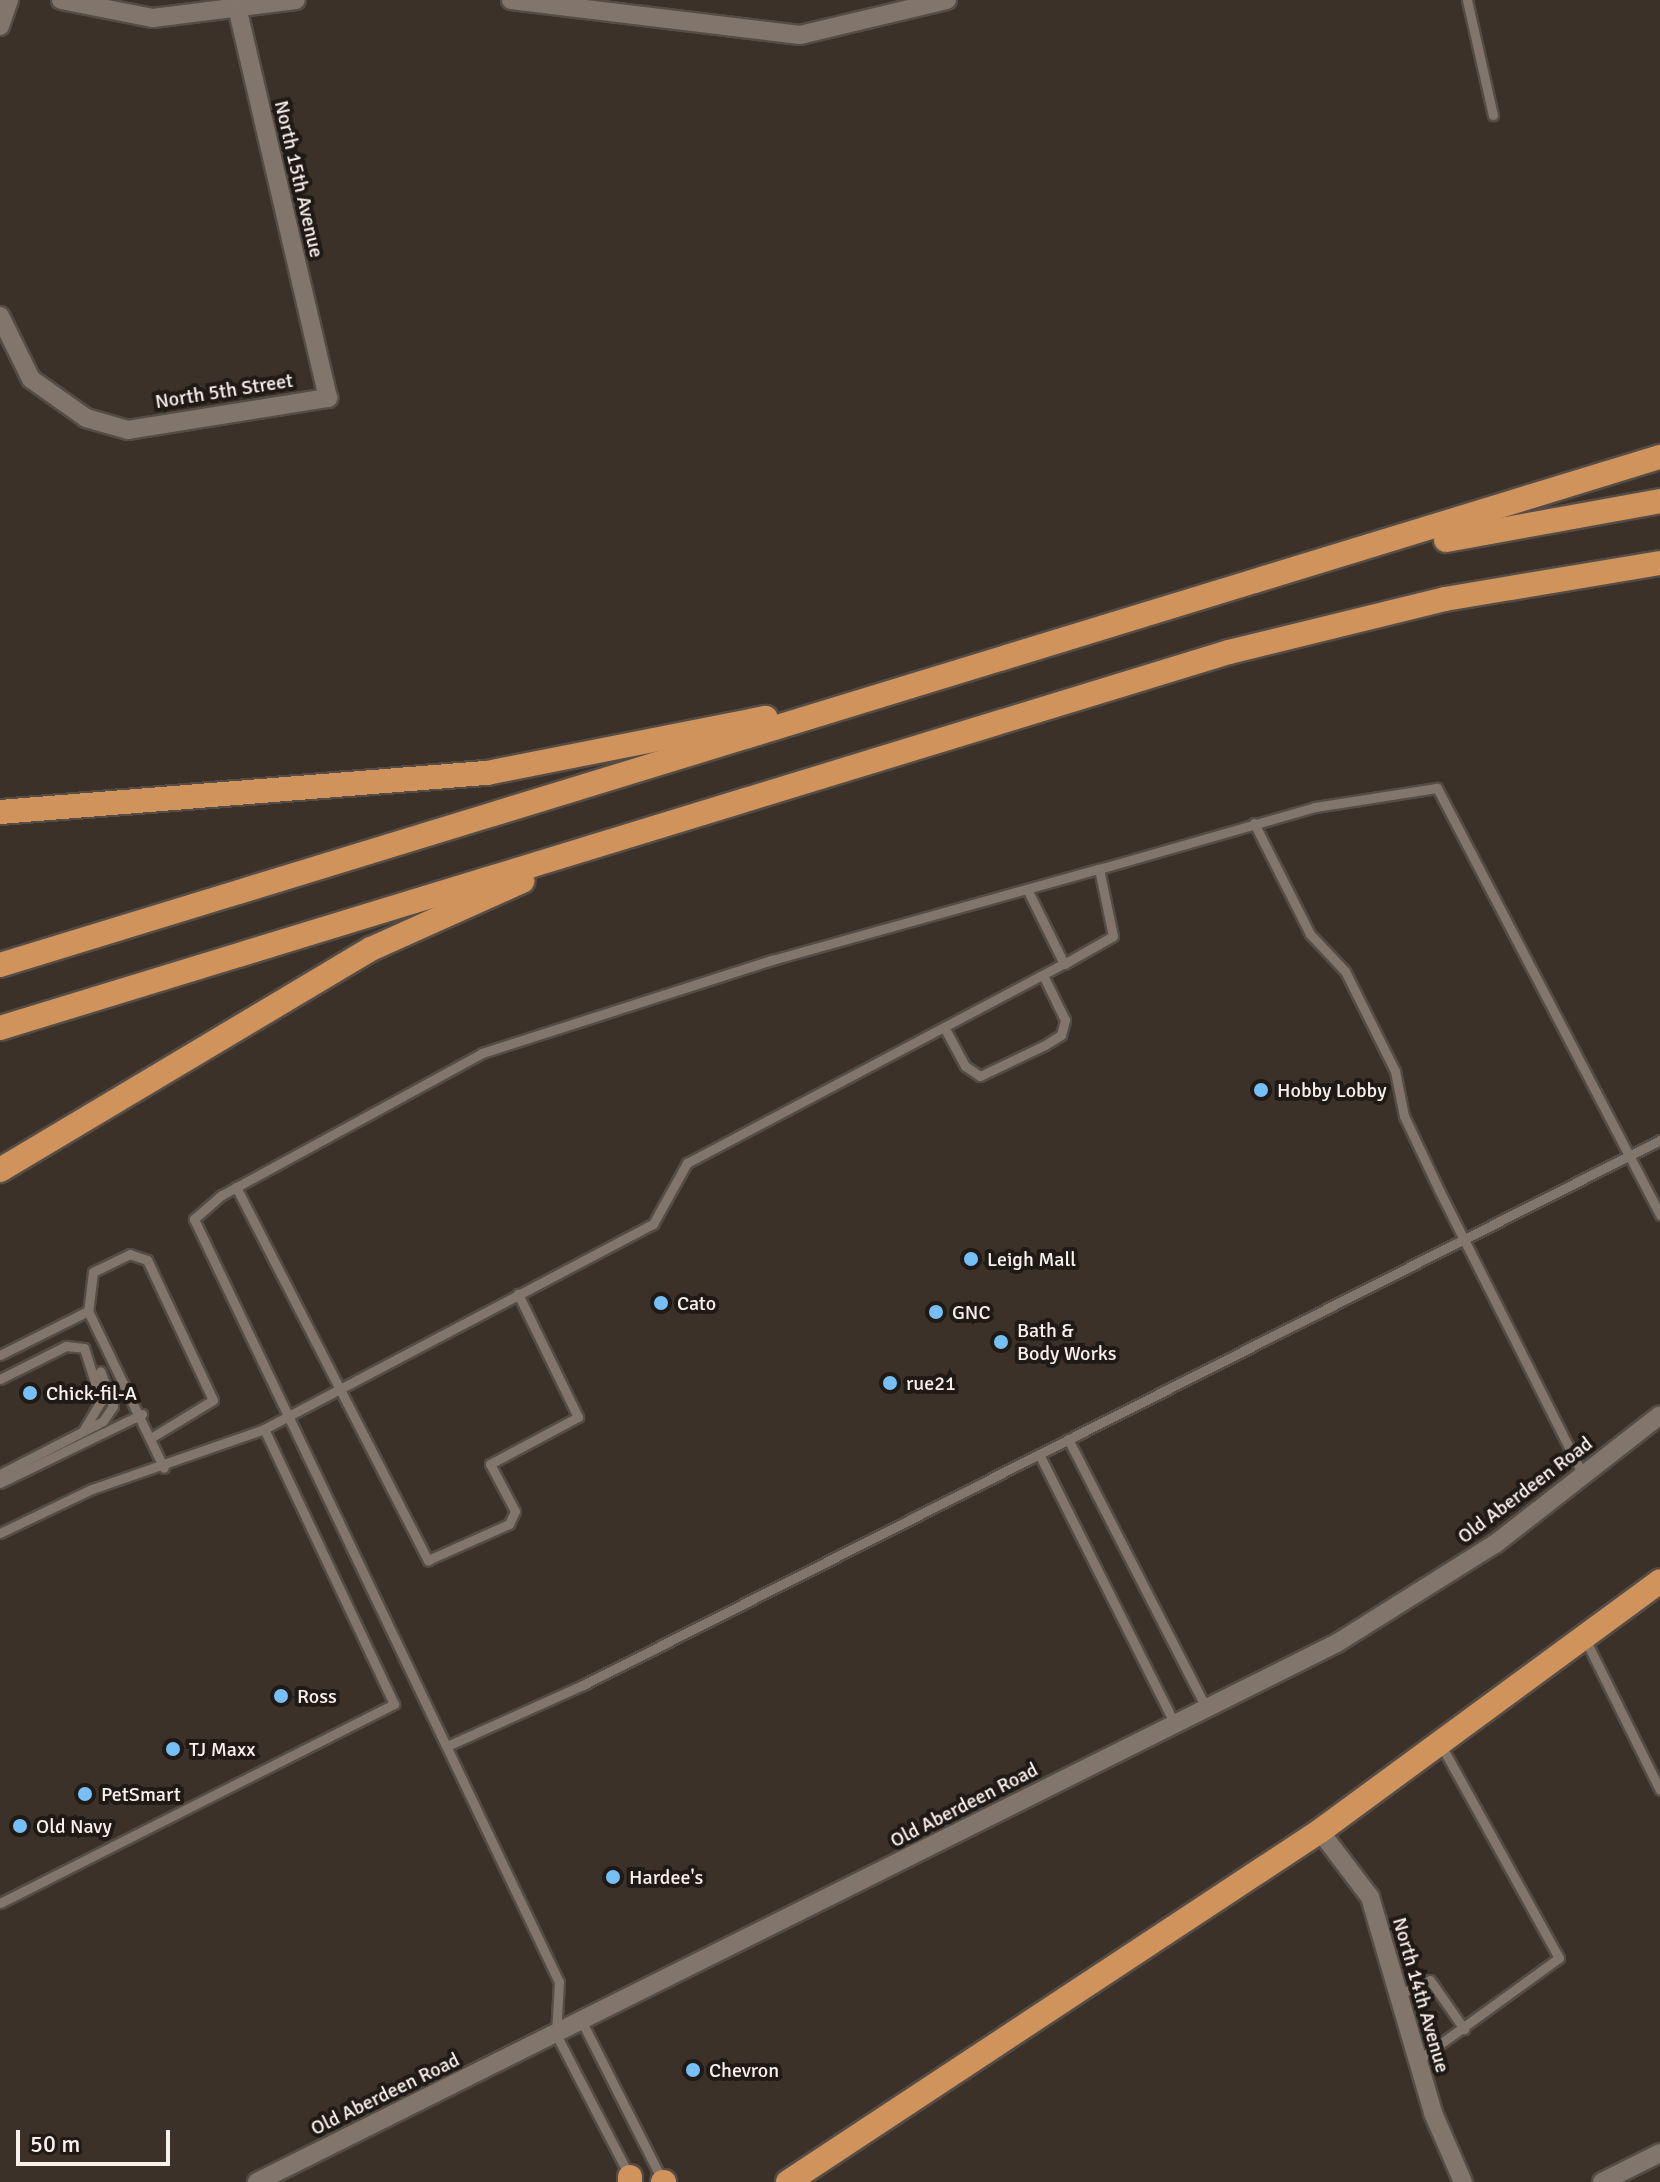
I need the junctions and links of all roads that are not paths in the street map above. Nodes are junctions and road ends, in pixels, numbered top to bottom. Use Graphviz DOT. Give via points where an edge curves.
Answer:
graph roads {
  1 [pos="9,0"];
  2 [pos="61,0"];
  3 [pos="296,0"];
  4 [pos="511,0"];
  5 [pos="947,0"];
  6 [pos="1467,0"];
  7 [pos="238,12"];
  8 [pos="0,26"];
  9 [pos="1493,115"];
  10 [pos="0,316"];
  11 [pos="318,356"];
  12 [pos="1660,457"];
  13 [pos="1660,501"];
  14 [pos="1660,563"];
  15 [pos="1199,600"];
  16 [pos="874,698"];
  17 [pos="0,812"];
  18 [pos="1254,823"];
  19 [pos="622,836"];
  20 [pos="1099,869"];
  21 [pos="1027,889"];
  22 [pos="1065,963"];
  23 [pos="0,965"];
  24 [pos="1043,975"];
  25 [pos="944,1027"];
  26 [pos="0,1028"];
  27 [pos="1660,1140"];
  28 [pos="1628,1155"];
  29 [pos="0,1170"];
  30 [pos="236,1187"];
  31 [pos="1660,1215"];
  32 [pos="1462,1239"];
  33 [pos="518,1294"];
  34 [pos="88,1311"];
  35 [pos="0,1355"];
  36 [pos="0,1379"];
  37 [pos="337,1389"];
  38 [pos="142,1414"];
  39 [pos="1660,1415"];
  40 [pos="286,1416"];
  41 [pos="264,1429"];
  42 [pos="154,1436"];
  43 [pos="1068,1439"];
  44 [pos="1039,1454"];
  45 [pos="164,1468"];
  46 [pos="0,1474"];
  47 [pos="1583,1475"];
  48 [pos="0,1483"];
  49 [pos="0,1533"];
  50 [pos="1660,1581"];
  51 [pos="1586,1641"];
  52 [pos="1206,1708"];
  53 [pos="1175,1724"];
  54 [pos="1441,1745"];
  55 [pos="447,1746"];
  56 [pos="1660,1790"];
  57 [pos="1320,1831"];
  58 [pos="0,1903"];
  59 [pos="1398,1995"];
  60 [pos="582,2022"];
  61 [pos="1464,2029"];
  62 [pos="556,2034"];
  63 [pos="1418,2060"];
  64 [pos="1660,2153"];
  65 [pos="631,2180"];
  66 [pos="257,2182"];
  67 [pos="664,2182"];
  68 [pos="787,2182"];
  69 [pos="1463,2182"];
  70 [pos="1602,2182"];
  1 -- 8 [label="street"];
  2 -- 7 [label="street" via="153,18"];
  3 -- 7 [label="street"];
  4 -- 5 [label="street" via="800,35"];
  6 -- 9 [label="lane"];
  7 -- 11 [label="street, North 15th Avenue"];
  10 -- 11 [label="street, North 5th Street" via="31,379 86,418 128,430 328,398"];
  12 -- 15 [label="highway"];
  13 -- 15 [label="highway" via="1484,530"];
  14 -- 19 [label="highway" via="1445,599 1229,652"];
  15 -- 16 [label="highway"];
  16 -- 17 [label="highway" via="487,773"];
  16 -- 23 [label="highway"];
  18 -- 20 [label="lane"];
  18 -- 28 [label="lane" via="1437,788"];
  18 -- 32 [label="lane" via="1310,934 1351,982"];
  19 -- 26 [label="highway"];
  19 -- 29 [label="highway" via="371,949"];
  20 -- 21 [label="lane"];
  20 -- 22 [label="lane" via="1113,936"];
  21 -- 22 [label="lane"];
  21 -- 30 [label="lane" via="482,1053"];
  22 -- 24 [label="lane"];
  24 -- 25 [label="lane"];
  24 -- 25 [label="lane" via="1065,1020 1061,1035 1045,1045 980,1076 965,1066"];
  25 -- 33 [label="lane" via="687,1163 653,1224"];
  27 -- 28 [label="lane"];
  28 -- 31 [label="lane"];
  28 -- 32 [label="lane"];
  30 -- 37 [label="lane"];
  30 -- 40 [label="lane" via="194,1219"];
  32 -- 43 [label="lane"];
  32 -- 47 [label="lane"];
  33 -- 37 [label="lane"];
  33 -- 37 [label="lane" via="578,1417 490,1464 515,1511 509,1524 428,1560"];
  34 -- 35 [label="lane"];
  34 -- 38 [label="lane"];
  34 -- 42 [label="lane" via="93,1272 130,1254 147,1260 213,1400"];
  36 -- 46 [label="lane" via="76,1344 97,1372 101,1401 83,1431"];
  37 -- 40 [label="lane"];
  38 -- 42 [label="lane"];
  38 -- 48 [label="lane"];
  39 -- 47 [label="street, Old Aberdeen Road"];
  40 -- 41 [label="lane"];
  40 -- 55 [label="lane"];
  41 -- 45 [label="lane"];
  41 -- 58 [label="lane" via="394,1704"];
  42 -- 45 [label="lane"];
  43 -- 44 [label="lane"];
  43 -- 52 [label="lane"];
  44 -- 53 [label="lane"];
  44 -- 55 [label="lane"];
  45 -- 49 [label="lane" via="92,1489"];
  47 -- 52 [label="street, Old Aberdeen Road" via="1495,1544 1337,1643"];
  50 -- 51 [label="highway"];
  51 -- 54 [label="highway"];
  51 -- 56 [label="lane"];
  52 -- 53 [label="street, Old Aberdeen Road"];
  53 -- 60 [label="street, Old Aberdeen Road"];
  54 -- 57 [label="highway"];
  54 -- 61 [label="lane" via="1559,1958"];
  55 -- 62 [label="lane" via="559,1982"];
  57 -- 59 [label="street, North 14th Avenue" via="1370,1897"];
  57 -- 68 [label="highway"];
  59 -- 61 [label="lane" via="1430,1980"];
  59 -- 63 [label="street, North 14th Avenue"];
  60 -- 62 [label="street, Old Aberdeen Road"];
  60 -- 67 [label="lane"];
  61 -- 63 [label="lane"];
  62 -- 65 [label="lane"];
  62 -- 66 [label="street, Old Aberdeen Road"];
  63 -- 69 [label="street, North 14th Avenue"];
  64 -- 70 [label="street"];
}
